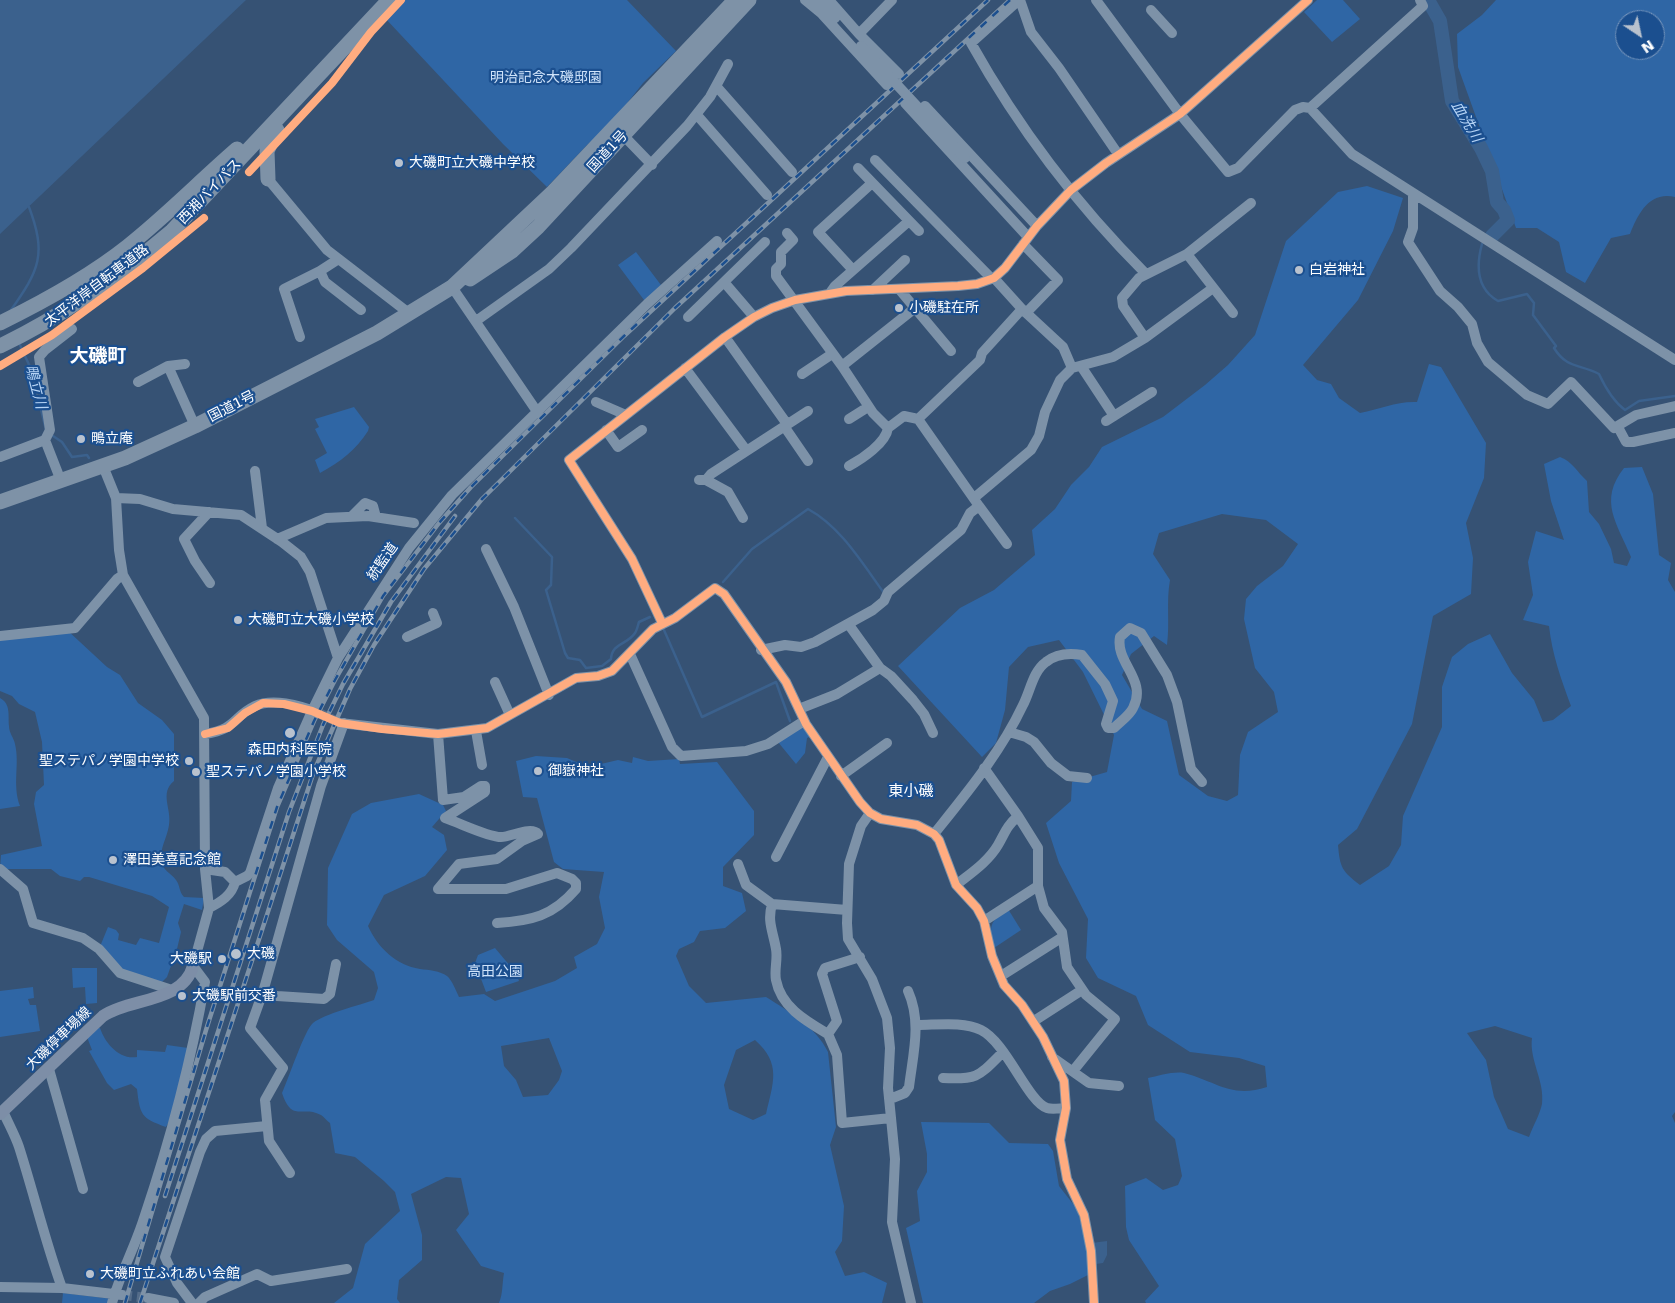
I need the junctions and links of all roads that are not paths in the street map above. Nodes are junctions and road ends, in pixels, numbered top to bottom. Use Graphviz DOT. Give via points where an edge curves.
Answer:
graph roads {
  1 [pos="375,0"];
  2 [pos="389,0"];
  3 [pos="735,0"];
  4 [pos="750,0"];
  5 [pos="805,0"];
  6 [pos="818,0"];
  7 [pos="829,0"];
  8 [pos="892,0"];
  9 [pos="1020,0"];
  10 [pos="1096,0"];
  11 [pos="1308,0"];
  12 [pos="1420,0"];
  13 [pos="1151,10"];
  14 [pos="360,31"];
  15 [pos="1172,33"];
  16 [pos="859,34"];
  17 [pos="728,64"];
  18 [pos="899,74"];
  19 [pos="887,85"];
  20 [pos="716,88"];
  21 [pos="904,103"];
  22 [pos="925,106"];
  23 [pos="1310,108"];
  24 [pos="1180,114"];
  25 [pos="697,115"];
  26 [pos="934,116"];
  27 [pos="922,122"];
  28 [pos="623,135"];
  29 [pos="1118,154"];
  30 [pos="875,160"];
  31 [pos="652,165"];
  32 [pos="236,166"];
  33 [pos="858,168"];
  34 [pos="792,172"];
  35 [pos="268,180"];
  36 [pos="872,183"];
  37 [pos="1071,190"];
  38 [pos="1413,194"];
  39 [pos="768,196"];
  40 [pos="1251,202"];
  41 [pos="909,221"];
  42 [pos="919,231"];
  43 [pos="1030,234"];
  44 [pos="792,238"];
  45 [pos="717,241"];
  46 [pos="765,242"];
  47 [pos="1187,254"];
  48 [pos="338,260"];
  49 [pos="905,260"];
  50 [pos="852,270"];
  51 [pos="320,272"];
  52 [pos="1146,274"];
  53 [pos="993,279"];
  54 [pos="724,282"];
  55 [pos="1213,288"];
  56 [pos="899,289"];
  57 [pos="873,290"];
  58 [pos="455,291"];
  59 [pos="830,294"];
  60 [pos="794,300"];
  61 [pos="55,306"];
  62 [pos="915,308"];
  63 [pos="361,310"];
  64 [pos="690,310"];
  65 [pos="1024,311"];
  66 [pos="1232,313"];
  67 [pos="410,314"];
  68 [pos="754,317"];
  69 [pos="476,321"];
  70 [pos="0,323"];
  71 [pos="72,329"];
  72 [pos="29,331"];
  73 [pos="0,335"];
  74 [pos="300,337"];
  75 [pos="725,337"];
  76 [pos="1145,338"];
  77 [pos="0,346"];
  78 [pos="951,351"];
  79 [pos="0,353"];
  80 [pos="832,354"];
  81 [pos="1675,360"];
  82 [pos="185,364"];
  83 [pos="168,366"];
  84 [pos="842,366"];
  85 [pos="1077,367"];
  86 [pos="685,368"];
  87 [pos="802,374"];
  88 [pos="138,382"];
  89 [pos="1152,392"];
  90 [pos="596,402"];
  91 [pos="1675,406"];
  92 [pos="868,407"];
  93 [pos="808,411"];
  94 [pos="538,413"];
  95 [pos="626,415"];
  96 [pos="849,419"];
  97 [pos="918,419"];
  98 [pos="785,425"];
  99 [pos="194,426"];
  100 [pos="1618,427"];
  101 [pos="888,428"];
  102 [pos="606,430"];
  103 [pos="642,430"];
  104 [pos="1675,433"];
  105 [pos="45,440"];
  106 [pos="746,450"];
  107 [pos="0,457"];
  108 [pos="804,459"];
  109 [pos="103,466"];
  110 [pos="850,466"];
  111 [pos="255,471"];
  112 [pos="61,481"];
  113 [pos="116,498"];
  114 [pos="0,502"];
  115 [pos="977,502"];
  116 [pos="209,512"];
  117 [pos="262,515"];
  118 [pos="743,518"];
  119 [pos="252,522"];
  120 [pos="414,523"];
  121 [pos="262,528"];
  122 [pos="277,539"];
  123 [pos="1007,544"];
  124 [pos="486,549"];
  125 [pos="123,575"];
  126 [pos="210,584"];
  127 [pos="433,613"];
  128 [pos="662,623"];
  129 [pos="849,625"];
  130 [pos="0,636"];
  131 [pos="407,637"];
  132 [pos="761,650"];
  133 [pos="630,654"];
  134 [pos="338,658"];
  135 [pos="880,668"];
  136 [pos="495,682"];
  137 [pos="549,695"];
  138 [pos="799,709"];
  139 [pos="314,712"];
  140 [pos="510,715"];
  141 [pos="804,721"];
  142 [pos="476,731"];
  143 [pos="1009,732"];
  144 [pos="933,733"];
  145 [pos="205,734"];
  146 [pos="438,734"];
  147 [pos="887,743"];
  148 [pos="828,757"];
  149 [pos="482,765"];
  150 [pos="984,768"];
  151 [pos="841,776"];
  152 [pos="1087,778"];
  153 [pos="1202,782"];
  154 [pos="870,813"];
  155 [pos="1018,816"];
  156 [pos="934,834"];
  157 [pos="776,857"];
  158 [pos="738,864"];
  159 [pos="0,868"];
  160 [pos="205,869"];
  161 [pos="234,882"];
  162 [pos="956,885"];
  163 [pos="1038,886"];
  164 [pos="772,904"];
  165 [pos="209,908"];
  166 [pos="847,910"];
  167 [pos="984,921"];
  168 [pos="497,923"];
  169 [pos="1061,938"];
  170 [pos="860,957"];
  171 [pos="336,964"];
  172 [pos="193,966"];
  173 [pos="1001,976"];
  174 [pos="172,990"];
  175 [pos="1082,990"];
  176 [pos="908,991"];
  177 [pos="263,992"];
  178 [pos="1034,1021"];
  179 [pos="917,1025"];
  180 [pos="828,1034"];
  181 [pos="1003,1052"];
  182 [pos="1052,1056"];
  183 [pos="48,1069"];
  184 [pos="1073,1070"];
  185 [pos="943,1078"];
  186 [pos="1119,1086"];
  187 [pos="890,1099"];
  188 [pos="1066,1108"];
  189 [pos="2,1113"];
  190 [pos="891,1118"];
  191 [pos="267,1126"];
  192 [pos="290,1172"];
  193 [pos="83,1189"];
  194 [pos="347,1268"];
  195 [pos="0,1287"];
  196 [pos="62,1288"];
  197 [pos="116,1297"];
  198 [pos="148,1298"];
  199 [pos="174,1303"];
  200 [pos="192,1303"];
  201 [pos="199,1303"];
  202 [pos="911,1303"];
  203 [pos="1094,1303"];
  1 -- 61 [label="highway, 西湘バイパス" via="237,150 127,247 84,277"];
  2 -- 14 [label="highway, 西湘バイパス"];
  3 -- 58 [label="highway, 国道1号"];
  4 -- 28 [label="highway, 国道1号"];
  5 -- 19 [label="street" via="822,14"];
  6 -- 43 [label="street, bridge"];
  7 -- 16 [label="street"];
  8 -- 16 [label="street"];
  9 -- 29 [label="street" via="1031,32"];
  9 -- 37 [label="street" via="972,43 1032,139"];
  10 -- 24 [label="street"];
  11 -- 24 [label="street"];
  12 -- 23 [label="street" via="1423,6"];
  13 -- 15 [label="street"];
  14 -- 32 [label="highway, 西湘バイパス"];
  14 -- 35 [label="highway" via="325,78 274,134 266,151"];
  16 -- 18 [label="street"];
  17 -- 20 [label="street"];
  20 -- 25 [label="street"];
  20 -- 34 [label="street"];
  21 -- 27 [label="street"];
  22 -- 26 [label="street"];
  23 -- 24 [label="street" via="1295,110 1262,146 1230,172"];
  23 -- 38 [label="street" via="1343,147"];
  24 -- 29 [label="street"];
  25 -- 31 [label="street"];
  25 -- 39 [label="street"];
  26 -- 27 [label="street"];
  26 -- 43 [label="street"];
  27 -- 43 [label="street"];
  28 -- 31 [label="street"];
  28 -- 58 [label="highway, 国道1号" via="525,239"];
  29 -- 37 [label="street"];
  30 -- 53 [label="street"];
  31 -- 69 [label="street" via="549,270"];
  32 -- 35 [label="highway" via="244,161 253,162"];
  32 -- 61 [label="highway, 西湘バイパス" via="184,220 136,262 89,296"];
  33 -- 36 [label="street"];
  35 -- 48 [label="street"];
  36 -- 41 [label="street"];
  36 -- 50 [label="street" via="818,232"];
  37 -- 43 [label="street"];
  37 -- 52 [label="street" via="1115,244"];
  38 -- 81 [label="street"];
  38 -- 100 [label="street" via="1413,228 1408,242 1440,291 1472,324 1477,343 1488,362 1527,395 1548,404 1571,382 1614,428"];
  40 -- 47 [label="street"];
  41 -- 42 [label="street"];
  41 -- 50 [label="street"];
  43 -- 53 [label="street"];
  43 -- 65 [label="street" via="1058,280"];
  44 -- 60 [label="street" via="781,252 776,276"];
  45 -- 94 [label="street, 統監道" via="647,304"];
  46 -- 54 [label="street"];
  47 -- 52 [label="street"];
  47 -- 55 [label="street"];
  48 -- 51 [label="street"];
  48 -- 67 [label="street"];
  49 -- 57 [label="street"];
  50 -- 59 [label="street"];
  51 -- 63 [label="street" via="325,282"];
  51 -- 74 [label="street" via="284,289"];
  52 -- 76 [label="street" via="1121,300"];
  53 -- 56 [label="street" via="977,284"];
  53 -- 65 [label="street"];
  54 -- 64 [label="street"];
  54 -- 68 [label="street"];
  55 -- 66 [label="street"];
  55 -- 76 [label="street"];
  56 -- 57 [label="street"];
  56 -- 62 [label="street"];
  57 -- 59 [label="street"];
  58 -- 67 [label="highway, 国道1号"];
  58 -- 69 [label="street"];
  59 -- 60 [label="street"];
  60 -- 68 [label="street"];
  60 -- 80 [label="street"];
  61 -- 70 [label="highway"];
  61 -- 72 [label="highway, 西湘バイパス"];
  61 -- 73 [label="highway, 西湘バイパス"];
  62 -- 78 [label="street"];
  62 -- 84 [label="street"];
  65 -- 85 [label="street" via="1063,347"];
  65 -- 97 [label="street" via="982,353 980,360"];
  67 -- 99 [label="highway, 国道1号"];
  68 -- 75 [label="street"];
  69 -- 94 [label="street"];
  71 -- 105 [label="street" via="39,357 50,430"];
  72 -- 77 [label="highway, 西湘バイパス"];
  72 -- 79 [label="highway"];
  75 -- 86 [label="street"];
  75 -- 98 [label="street"];
  76 -- 85 [label="street" via="1113,357"];
  80 -- 84 [label="street"];
  80 -- 87 [label="street"];
  82 -- 83 [label="street"];
  83 -- 88 [label="street"];
  83 -- 99 [label="street"];
  84 -- 92 [label="street"];
  85 -- 89 [label="street" via="1110,419"];
  85 -- 115 [label="street" via="1060,380 1031,450"];
  86 -- 95 [label="street"];
  86 -- 106 [label="street"];
  90 -- 95 [label="street"];
  91 -- 100 [label="street" via="1636,415"];
  92 -- 96 [label="street"];
  92 -- 101 [label="street"];
  93 -- 98 [label="street"];
  94 -- 134 [label="street, 統監道" via="430,521 381,588"];
  95 -- 102 [label="street"];
  97 -- 101 [label="street" via="904,416"];
  97 -- 115 [label="street"];
  98 -- 106 [label="street"];
  98 -- 108 [label="street"];
  99 -- 109 [label="highway, 国道1号"];
  100 -- 104 [label="street" via="1626,442"];
  101 -- 110 [label="street" via="879,443"];
  102 -- 103 [label="street" via="618,447"];
  102 -- 128 [label="street" via="566,458 632,559"];
  105 -- 107 [label="street"];
  105 -- 112 [label="street"];
  106 -- 118 [label="street" via="702,480 736,499"];
  109 -- 112 [label="highway, 国道1号"];
  109 -- 113 [label="street"];
  111 -- 117 [label="street"];
  112 -- 114 [label="highway, 国道1号"];
  113 -- 116 [label="street" via="140,499 173,509"];
  113 -- 125 [label="street"];
  115 -- 123 [label="street"];
  115 -- 129 [label="street" via="961,530 888,592 884,601"];
  116 -- 119 [label="street" via="241,514"];
  116 -- 126 [label="street" via="184,538"];
  117 -- 119 [label="street"];
  117 -- 121 [label="street"];
  119 -- 121 [label="street"];
  120 -- 122 [label="street" via="376,517 326,518"];
  121 -- 122 [label="street"];
  122 -- 134 [label="street" via="301,557 310,572"];
  124 -- 137 [label="street" via="514,607"];
  125 -- 130 [label="street" via="75,628"];
  125 -- 145 [label="street" via="198,704"];
  127 -- 131 [label="street" via="438,623"];
  128 -- 132 [label="street" via="675,618 716,585"];
  128 -- 133 [label="street"];
  129 -- 132 [label="street" via="801,647 785,645"];
  129 -- 135 [label="street"];
  132 -- 138 [label="street" via="786,682"];
  133 -- 137 [label="street" via="612,671 579,677"];
  133 -- 141 [label="street" via="672,747 681,756 746,751 768,744"];
  134 -- 139 [label="street, 統監道"];
  135 -- 138 [label="street" via="837,694"];
  135 -- 144 [label="street" via="913,700"];
  136 -- 140 [label="street"];
  137 -- 140 [label="street"];
  138 -- 141 [label="street"];
  139 -- 145 [label="street" via="284,704 263,703 228,728"];
  139 -- 161 [label="street, 統監道" via="281,782 250,873"];
  140 -- 142 [label="street"];
  141 -- 148 [label="street"];
  142 -- 146 [label="street"];
  142 -- 149 [label="street"];
  143 -- 150 [label="street"];
  143 -- 152 [label="street" via="1034,742 1051,763 1068,776"];
  143 -- 153 [label="street" via="1036,672 1045,662 1072,654 1082,655 1105,684 1113,701 1106,724 1108,728 1114,728 1134,708 1135,677 1120,655 1119,644 1126,630 1134,629 1141,633 1167,675 1177,702 1191,769"];
  145 -- 160 [label="street"];
  146 -- 168 [label="street" via="443,800 464,797 485,781 485,792 445,818 496,837 531,831 538,834 497,859 459,864 438,889 506,889 557,873 572,879 576,886 562,904 547,914 518,922"];
  146 -- 177 [label="street" via="342,723"];
  147 -- 151 [label="street"];
  148 -- 151 [label="street"];
  148 -- 157 [label="street"];
  150 -- 155 [label="street"];
  150 -- 156 [label="street"];
  151 -- 154 [label="street"];
  154 -- 156 [label="street" via="881,819 916,825"];
  154 -- 166 [label="street" via="860,826 849,864"];
  155 -- 162 [label="street" via="1004,829 998,845 984,863"];
  155 -- 163 [label="street" via="1038,848"];
  156 -- 162 [label="street"];
  158 -- 164 [label="street" via="746,885"];
  159 -- 174 [label="street" via="23,889 33,922 88,941 120,973"];
  160 -- 161 [label="street" via="225,872"];
  160 -- 165 [label="street"];
  161 -- 165 [label="street, 統監道" via="225,899"];
  162 -- 167 [label="street"];
  163 -- 167 [label="street"];
  163 -- 169 [label="street" via="1044,908 1062,932"];
  164 -- 166 [label="street"];
  164 -- 180 [label="street" via="768,917 776,950 776,979 783,999 797,1014"];
  165 -- 172 [label="street"];
  166 -- 170 [label="street" via="848,939"];
  167 -- 173 [label="street" via="992,956"];
  169 -- 173 [label="street"];
  169 -- 175 [label="street" via="1067,967"];
  170 -- 180 [label="street" via="825,968 822,972 838,1021"];
  170 -- 187 [label="street" via="887,1018"];
  171 -- 177 [label="street" via="330,994 324,999"];
  172 -- 174 [label="main road, 大磯停車場線" via="188,978"];
  172 -- 197 [label="street" via="205,982 181,1096 144,1220"];
  173 -- 178 [label="street" via="1008,992"];
  174 -- 183 [label="main road, 大磯停車場線" via="110,1011"];
  175 -- 178 [label="street"];
  175 -- 184 [label="street" via="1115,1019"];
  176 -- 179 [label="street"];
  177 -- 191 [label="street" via="250,1030 283,1068 265,1098"];
  178 -- 182 [label="street"];
  179 -- 181 [label="street" via="969,1025 988,1034"];
  179 -- 187 [label="street" via="909,1087 905,1093"];
  180 -- 190 [label="street" via="837,1055 842,1123"];
  181 -- 185 [label="street" via="976,1077 966,1080"];
  181 -- 188 [label="street" via="1036,1099 1047,1108"];
  182 -- 184 [label="street"];
  182 -- 188 [label="street" via="1064,1081"];
  183 -- 189 [label="main road, 大磯停車場線"];
  183 -- 193 [label="street"];
  184 -- 186 [label="street" via="1089,1083"];
  187 -- 190 [label="street"];
  188 -- 203 [label="street" via="1060,1140 1067,1179 1084,1215 1090,1242"];
  189 -- 196 [label="street" via="18,1144 45,1243"];
  190 -- 202 [label="street" via="895,1159 892,1222"];
  191 -- 192 [label="street" via="269,1141"];
  191 -- 200 [label="street" via="215,1131 206,1139 200,1152 165,1257 177,1284"];
  194 -- 201 [label="street" via="271,1281 257,1274 205,1297"];
  195 -- 196 [label="street"];
  196 -- 197 [label="street"];
  198 -- 199 [label="street"];
}
